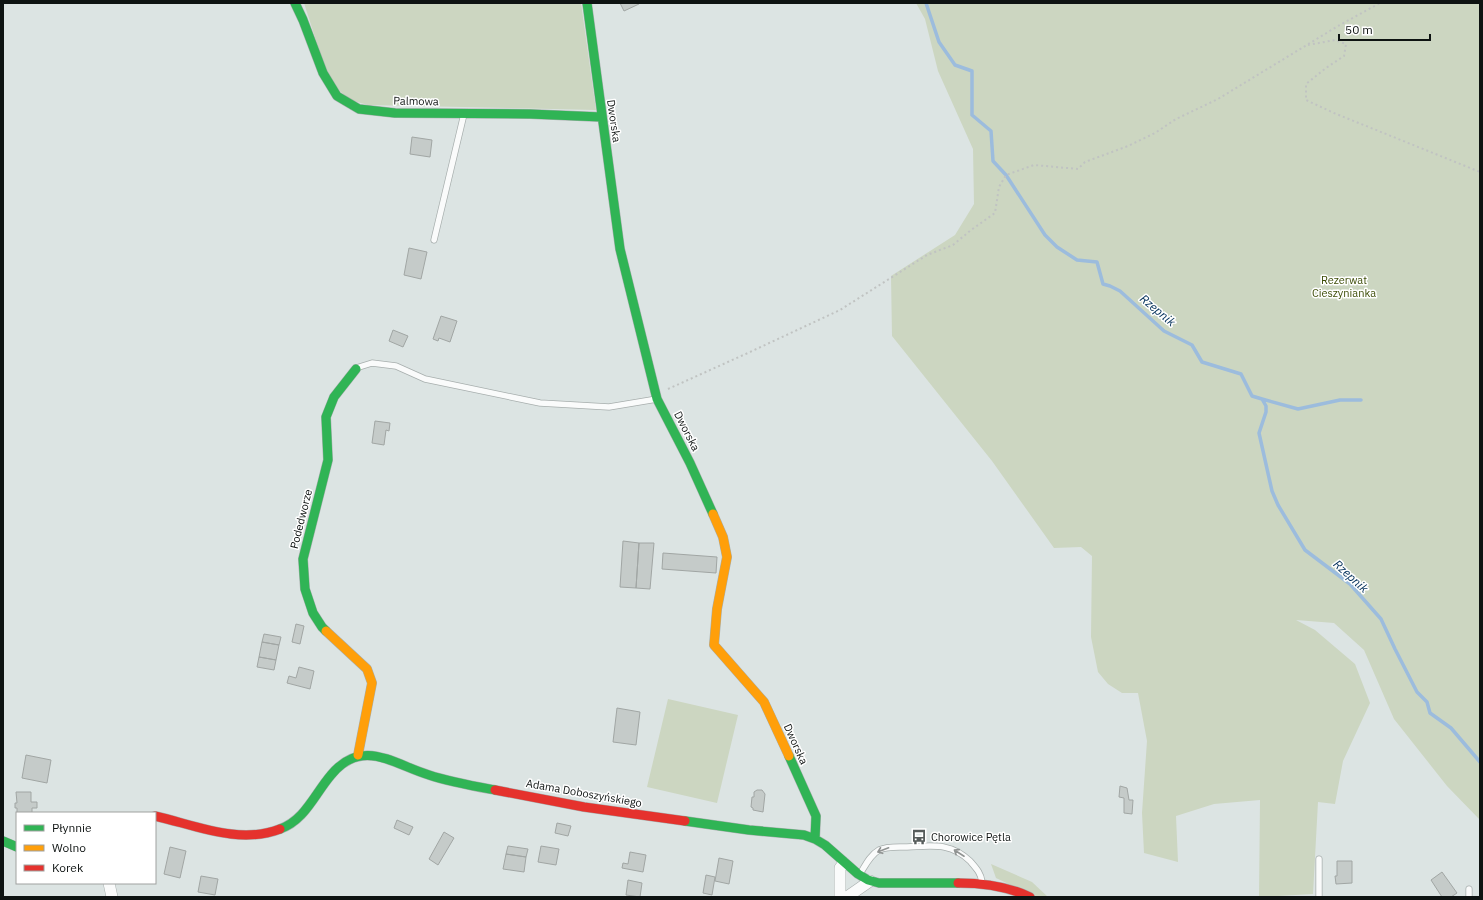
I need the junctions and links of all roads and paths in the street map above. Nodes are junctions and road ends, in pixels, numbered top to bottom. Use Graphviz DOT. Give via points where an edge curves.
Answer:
graph roads {
  1 [pos="295,3"];
  2 [pos="587,3"];
  3 [pos="1380,3"];
  4 [pos="1306,45"];
  5 [pos="464,113"];
  6 [pos="602,117"];
  7 [pos="1480,172"];
  8 [pos="434,240"];
  9 [pos="356,369"];
  10 [pos="656,396"];
  11 [pos="358,755"];
  12 [pos="156,816"];
  13 [pos="815,839"];
  14 [pos="3,841"];
  15 [pos="16,847"];
  16 [pos="1319,860"];
  17 [pos="844,863"];
  18 [pos="859,876"];
  19 [pos="870,881"];
  20 [pos="982,882"];
  21 [pos="109,884"];
  22 [pos="1469,889"];
  23 [pos="112,897"];
  24 [pos="840,897"];
  25 [pos="847,897"];
  26 [pos="1030,897"];
  27 [pos="1319,897"];
  28 [pos="1469,897"];
  1 -- 5 [label="street, Palmowa" via="304,20 323,73 337,96 359,109 395,113"];
  2 -- 6 [label="street, Dworska"];
  3 -- 4 [label="path"];
  4 -- 7 [label="path" via="1335,40 1346,44 1344,56 1306,84 1306,100"];
  4 -- 10 [label="path" via="1218,99 1176,118 1155,133 1128,146 1085,162 1078,169 1034,165 1006,175 999,187 995,213 953,245 927,255 840,310"];
  5 -- 6 [label="street, Palmowa"];
  5 -- 8 [label="lane"];
  6 -- 10 [label="street, Dworska" via="620,249"];
  9 -- 10 [label="lane" via="372,363 396,366 425,379 540,403 609,406"];
  9 -- 11 [label="street, Podedworze" via="334,397 326,417 328,460 303,559 305,589 313,613 322,627 368,669 372,683"];
  10 -- 13 [label="street, Dworska" via="690,463 723,537 728,557 717,609 714,644 764,702 816,816"];
  11 -- 12 [label="street, Adama Doboszyńskiego" via="342,762 300,817 278,830 258,835 237,834"];
  11 -- 13 [label="street, Adama Doboszyńskiego" via="377,755 429,775 567,804 734,828 805,835"];
  13 -- 17 [label="street, Adama Doboszyńskiego" via="826,844"];
  14 -- 15 [label="street"];
  16 -- 27 [label="lane"];
  17 -- 18 [label="street, Adama Doboszyńskiego"];
  17 -- 24 [label="street" via="840,868"];
  18 -- 19 [label="street, Adama Doboszyńskiego"];
  20 -- 18 [label="lane, one-way" via="976,868 966,858 956,850 940,846 890,847 880,850 873,855"];
  19 -- 20 [label="street, Adama Doboszyńskiego" via="937,884"];
  19 -- 25 [label="street"];
  20 -- 26 [label="street, Adama Doboszyńskiego" via="1008,887"];
  21 -- 23 [label="street"];
  22 -- 28 [label="lane"];
}
